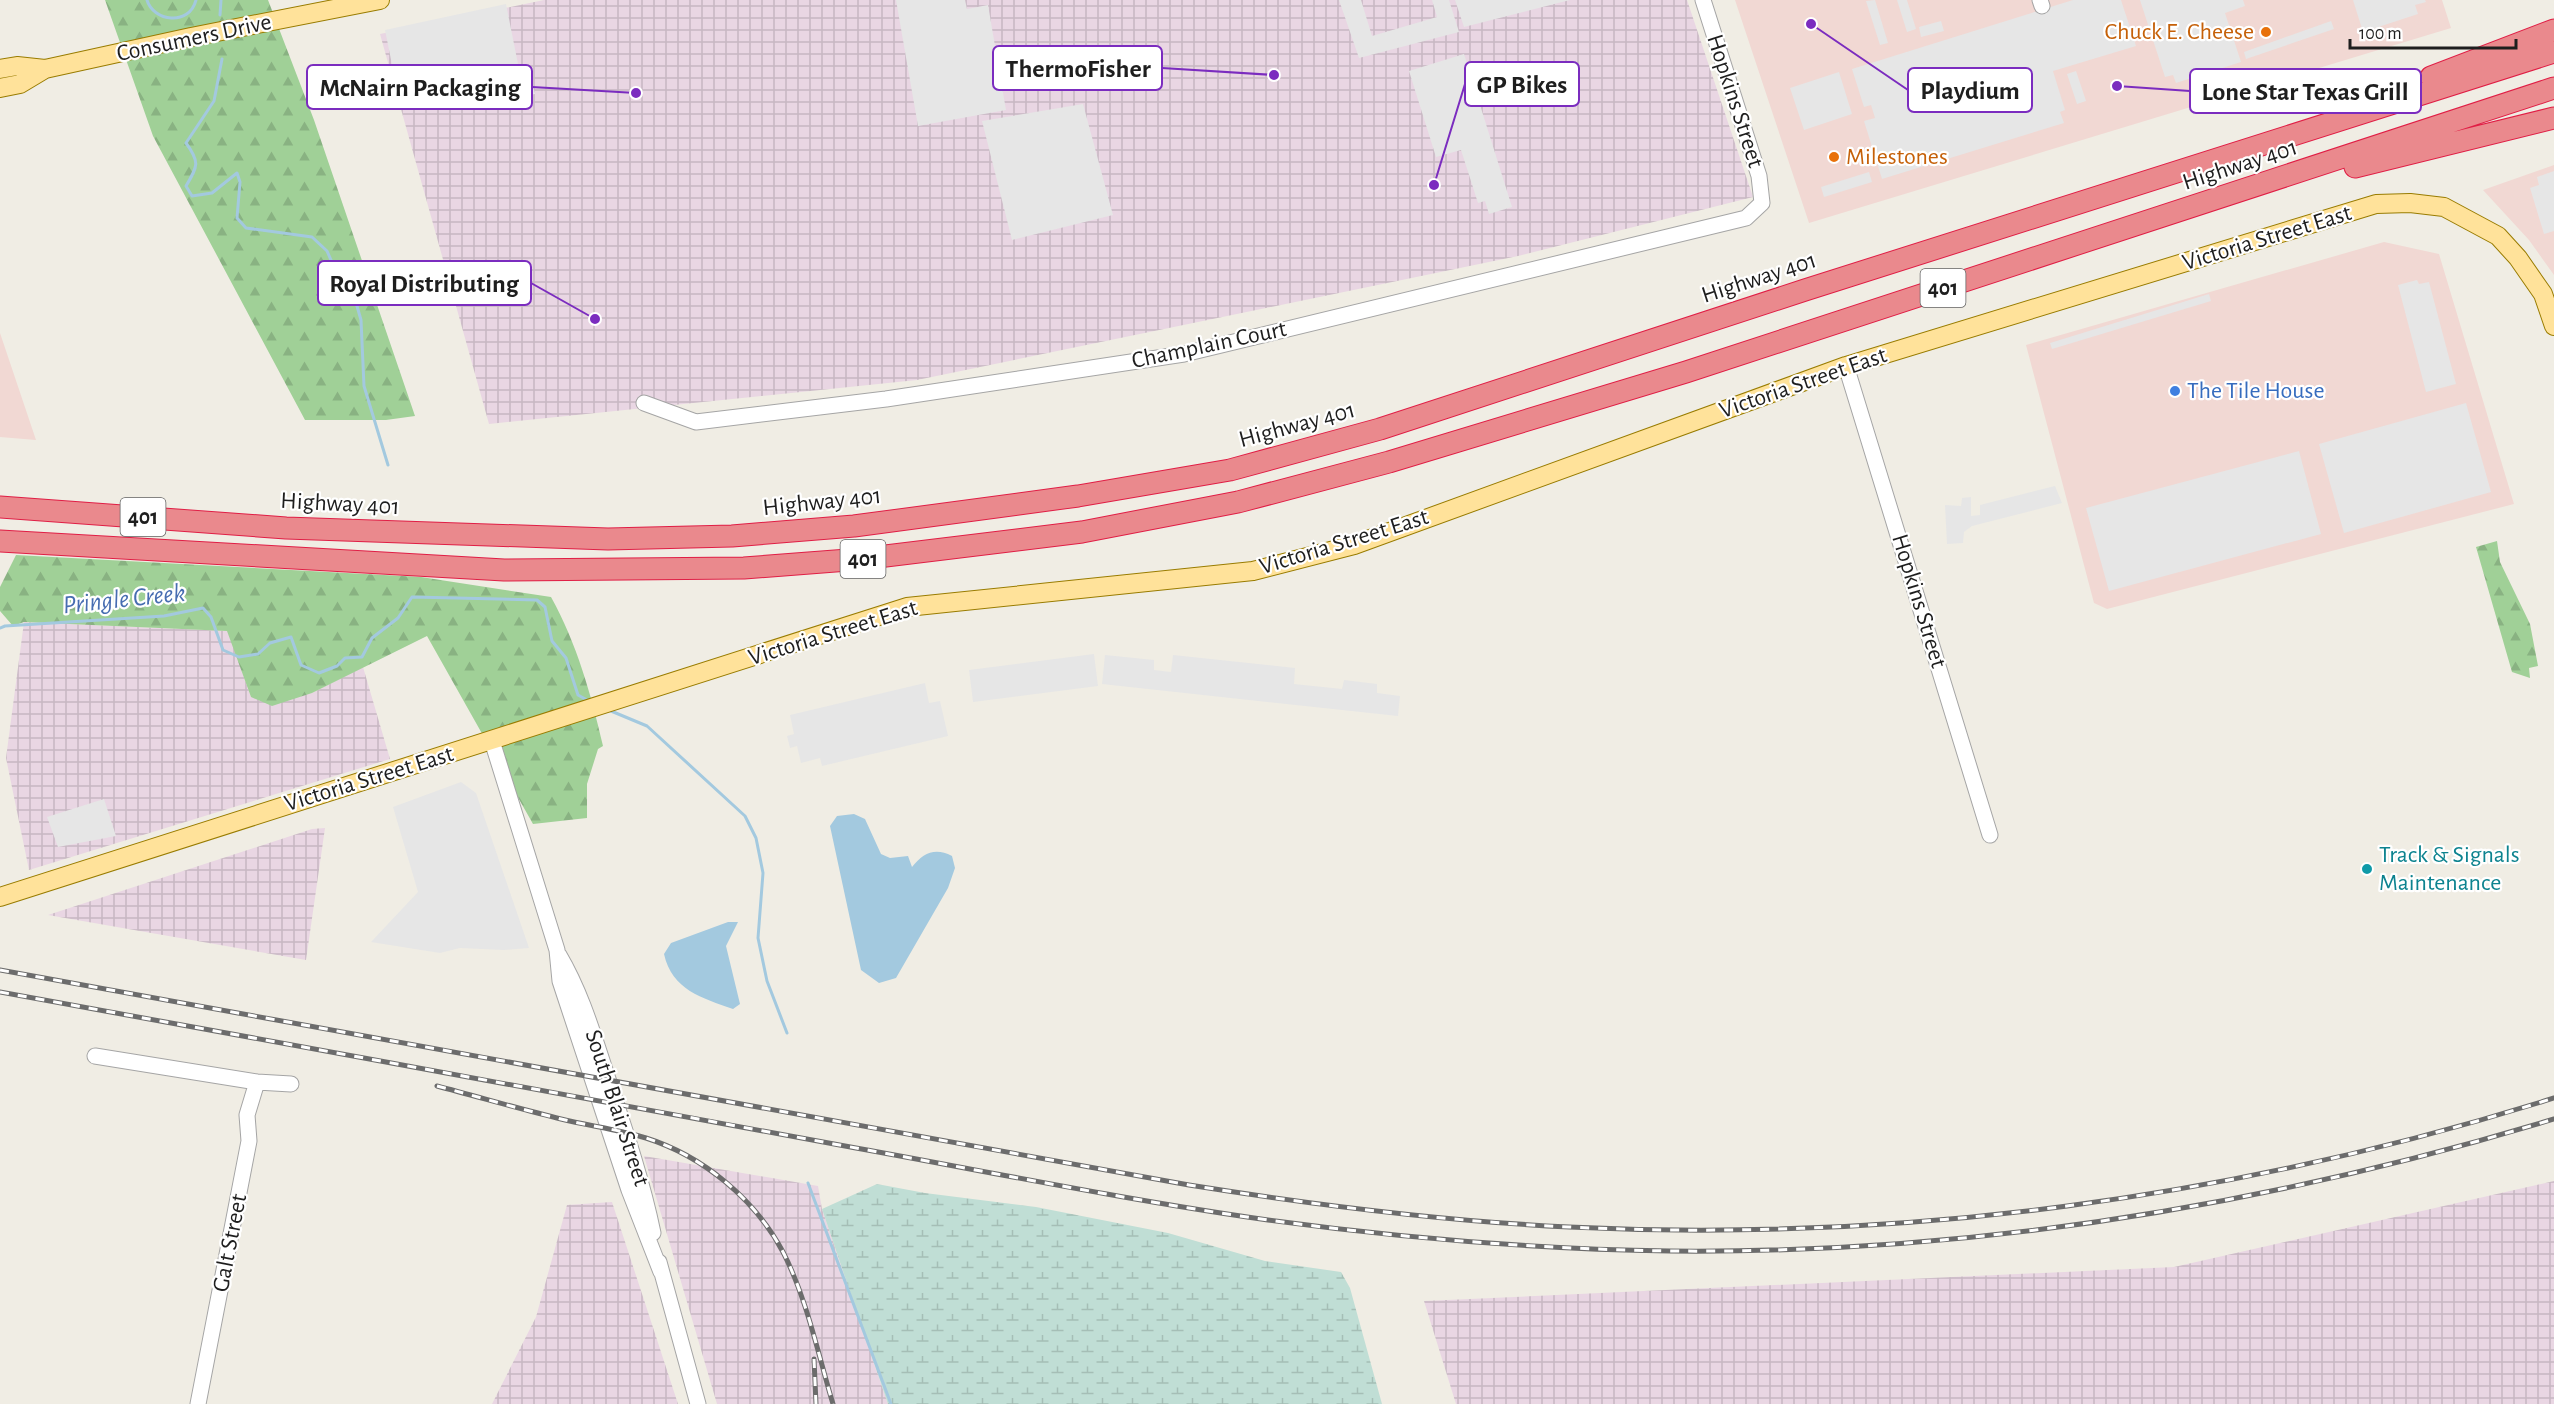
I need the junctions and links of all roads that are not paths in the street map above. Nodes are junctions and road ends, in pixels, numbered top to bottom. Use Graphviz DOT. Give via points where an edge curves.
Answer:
graph roads {
  1 [pos="380,0"];
  2 [pos="1703,0"];
  3 [pos="2554,30"];
  4 [pos="2554,52"];
  5 [pos="0,69"];
  6 [pos="45,69"];
  7 [pos="0,88"];
  8 [pos="2554,88"];
  9 [pos="2554,118"];
  10 [pos="2252,148"];
  11 [pos="1762,202"];
  12 [pos="2200,205"];
  13 [pos="2554,326"];
  14 [pos="1846,366"];
  15 [pos="644,403"];
  16 [pos="0,507"];
  17 [pos="0,541"];
  18 [pos="492,741"];
  19 [pos="1990,835"];
  20 [pos="0,897"];
  21 [pos="95,1056"];
  22 [pos="257,1082"];
  23 [pos="291,1084"];
  24 [pos="198,1404"];
  25 [pos="698,1404"];
  1 -- 6 [label="main road, Consumers Drive"];
  2 -- 11 [label="street, Hopkins Street" via="1759,176"];
  3 -- 10 [label="highway"];
  4 -- 10 [label="highway, Highway 401 / 401"];
  5 -- 6 [label="main road, Consumers Drive"];
  6 -- 7 [label="main road, Consumers Drive" via="20,84"];
  8 -- 12 [label="highway, Highway 401 / 401"];
  9 -- 12 [label="highway"];
  10 -- 16 [label="highway, Highway 401 / 401" via="1380,429 1230,470 1078,496 854,526 732,536 608,539 286,528"];
  11 -- 15 [label="street, Champlain Court" via="1746,218 1184,354 886,399 696,422"];
  12 -- 17 [label="highway, Highway 401 / 401" via="1686,372 1389,462 1238,502 1082,532 861,559 756,567 504,570"];
  13 -- 14 [label="main road, Victoria Street East" via="2543,294 2498,236 2444,207 2376,204"];
  14 -- 18 [label="main road, Victoria Street East" via="1354,545 1253,571 907,607"];
  14 -- 19 [label="street, Hopkins Street"];
  18 -- 20 [label="main road, Victoria Street East"];
  18 -- 25 [label="street, South Blair Street" via="556,950 573,978 627,1135"];
  21 -- 22 [label="street"];
  22 -- 23 [label="street"];
  22 -- 24 [label="street, Galt Street" via="247,1115 249,1142"];
}
